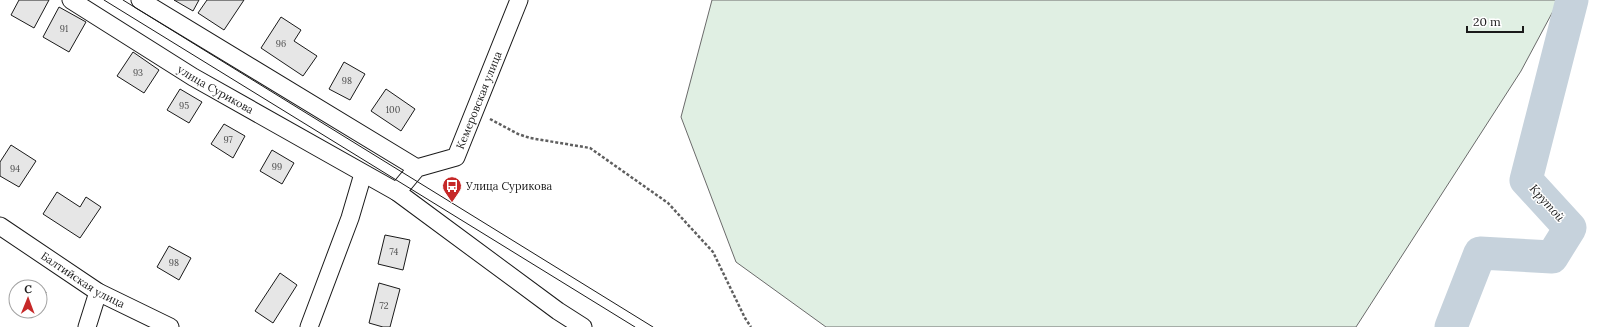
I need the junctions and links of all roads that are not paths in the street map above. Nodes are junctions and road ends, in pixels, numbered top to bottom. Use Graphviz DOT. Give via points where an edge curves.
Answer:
graph roads {
  1 [pos="71,0"];
  2 [pos="140,0"];
  3 [pos="519,0"];
  4 [pos="417,168"];
  5 [pos="363,174"];
  6 [pos="397,192"];
  7 [pos="0,226"];
  8 [pos="98,292"];
  9 [pos="557,319"];
  10 [pos="87,327"];
  11 [pos="170,327"];
  12 [pos="309,327"];
  13 [pos="583,327"];
  1 -- 5 [label="street, улица Сурикова" via="194,77"];
  2 -- 4 [label="street"];
  3 -- 4 [label="street, Кемеровская улица" via="456,156"];
  4 -- 6 [label="street"];
  5 -- 6 [label="street, улица Сурикова"];
  5 -- 12 [label="street" via="350,218"];
  6 -- 9 [label="street, улица Сурикова"];
  7 -- 8 [label="street, Балтийская улица"];
  8 -- 10 [label="street"];
  8 -- 11 [label="street, Балтийская улица"];
  9 -- 13 [label="street, улица Сурикова"];
}
